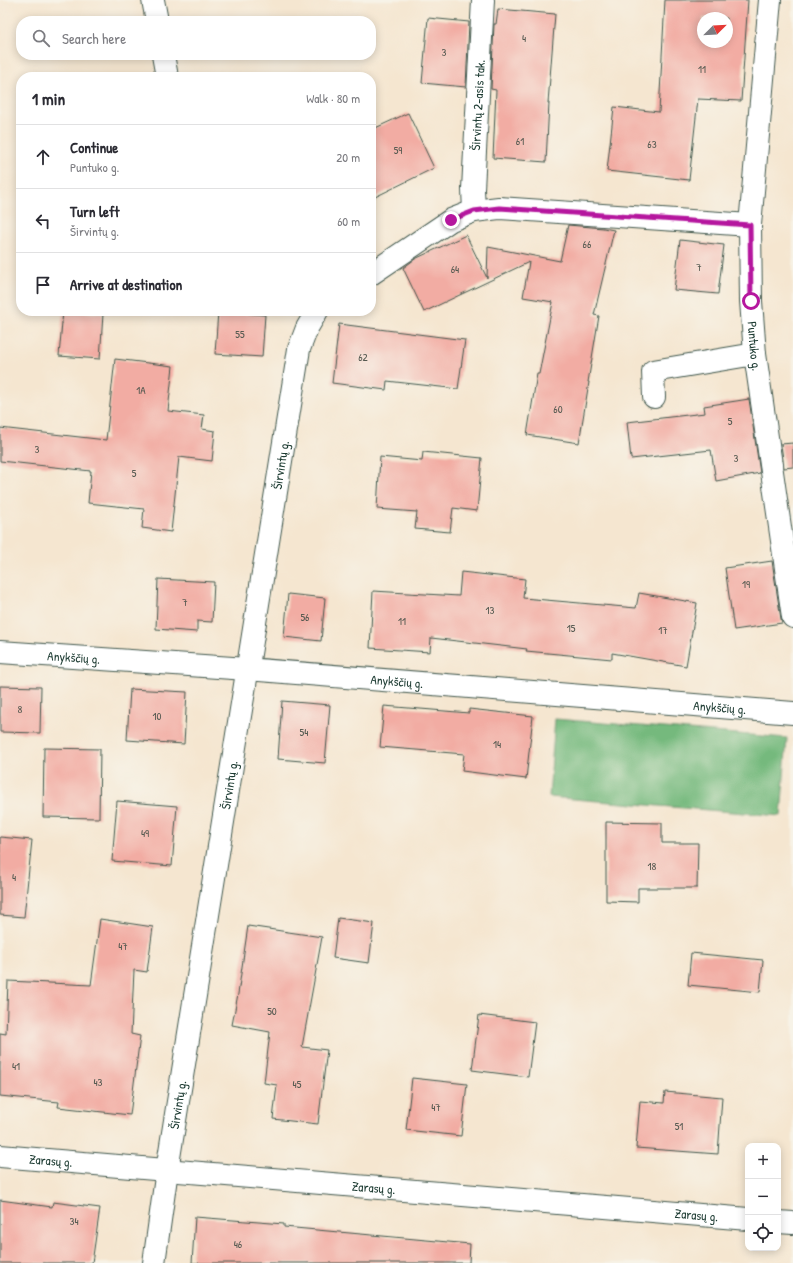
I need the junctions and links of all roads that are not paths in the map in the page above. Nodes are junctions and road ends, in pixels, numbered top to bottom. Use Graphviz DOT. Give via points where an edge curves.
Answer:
graph roads {
  1 [pos="153,0"];
  2 [pos="483,0"];
  3 [pos="770,0"];
  4 [pos="156,16"];
  5 [pos="164,60"];
  6 [pos="166,72"];
  7 [pos="474,211"];
  8 [pos="750,225"];
  9 [pos="376,271"];
  10 [pos="314,316"];
  11 [pos="756,354"];
  12 [pos="654,397"];
  13 [pos="793,617"];
  14 [pos="0,652"];
  15 [pos="247,669"];
  16 [pos="793,713"];
  17 [pos="0,1156"];
  18 [pos="167,1170"];
  19 [pos="745,1219"];
  20 [pos="781,1222"];
  21 [pos="793,1223"];
  22 [pos="154,1263"];
  1 -- 4 [label="street"];
  2 -- 7 [label="street, Širvintų 2-asis tak."];
  3 -- 8 [label="street, Puntuko g."];
  5 -- 6 [label="street"];
  7 -- 8 [label="street" via="499,208"];
  7 -- 9 [label="street" via="451,220"];
  8 -- 11 [label="street, Puntuko g." via="751,301"];
  10 -- 15 [label="street, Širvintų g." via="299,349"];
  11 -- 12 [label="street" via="653,371"];
  11 -- 13 [label="street, Puntuko g."];
  14 -- 15 [label="street, Anykščių g."];
  15 -- 16 [label="street, Anykščių g."];
  15 -- 18 [label="street, Širvintų g."];
  17 -- 18 [label="street, Zarasų g."];
  18 -- 19 [label="street, Zarasų g."];
  18 -- 22 [label="street, Širvintų g."];
  20 -- 21 [label="street"];
}
